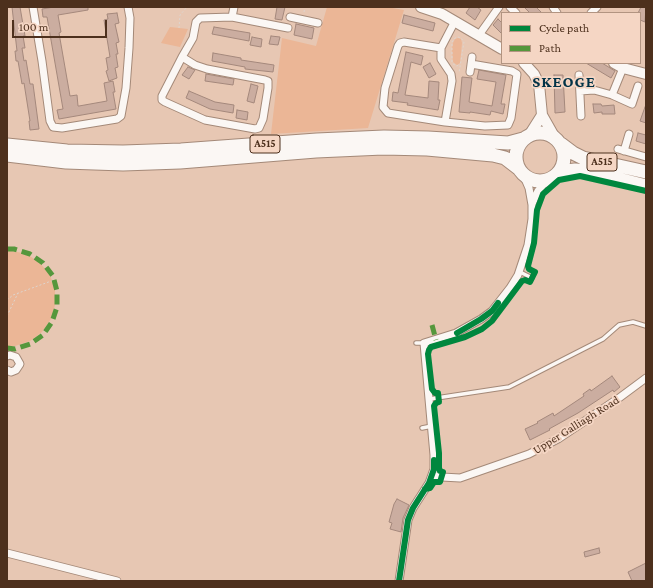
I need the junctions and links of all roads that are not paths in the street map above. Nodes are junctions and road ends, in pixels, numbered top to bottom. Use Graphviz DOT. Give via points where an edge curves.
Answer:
graph roads {
  1 [pos="33,7"];
  2 [pos="128,7"];
  3 [pos="234,7"];
  4 [pos="499,7"];
  5 [pos="427,8"];
  6 [pos="232,17"];
  7 [pos="455,21"];
  8 [pos="318,23"];
  9 [pos="479,35"];
  10 [pos="441,48"];
  11 [pos="501,48"];
  12 [pos="182,57"];
  13 [pos="471,64"];
  14 [pos="528,64"];
  15 [pos="619,65"];
  16 [pos="646,74"];
  17 [pos="579,75"];
  18 [pos="638,86"];
  19 [pos="580,91"];
  20 [pos="612,95"];
  21 [pos="542,115"];
  22 [pos="581,116"];
  23 [pos="445,122"];
  24 [pos="629,134"];
  25 [pos="526,137"];
  26 [pos="558,141"];
  27 [pos="7,145"];
  28 [pos="7,156"];
  29 [pos="646,157"];
  30 [pos="521,171"];
  31 [pos="646,172"];
  32 [pos="553,176"];
  33 [pos="646,186"];
  34 [pos="532,205"];
  35 [pos="520,272"];
  36 [pos="532,278"];
  37 [pos="646,326"];
  38 [pos="416,343"];
  39 [pos="424,343"];
  40 [pos="7,356"];
  41 [pos="7,370"];
  42 [pos="646,378"];
  43 [pos="428,400"];
  44 [pos="432,426"];
  45 [pos="422,428"];
  46 [pos="432,475"];
  47 [pos="7,553"];
  48 [pos="117,581"];
  49 [pos="399,581"];
  1 -- 2 [label="street" via="50,120 53,127 62,128 121,116 129,48"];
  3 -- 6 [label="street"];
  4 -- 9 [label="street"];
  5 -- 7 [label="street"];
  6 -- 8 [label="street" via="287,31 290,15"];
  6 -- 12 [label="street" via="200,18 196,22 193,38"];
  7 -- 9 [label="street"];
  7 -- 10 [label="street"];
  9 -- 11 [label="street"];
  10 -- 23 [label="street" via="442,59 452,81"];
  10 -- 23 [label="street" via="400,43 385,88 383,107 388,113"];
  12 -- 12 [label="street" via="162,100 205,120 259,128 263,119 268,81 207,69"];
  13 -- 23 [label="street" via="517,74 508,125 485,126"];
  14 -- 21 [label="street" via="539,84"];
  15 -- 16 [label="street"];
  15 -- 20 [label="street"];
  17 -- 19 [label="street"];
  18 -- 20 [label="street" via="632,104"];
  19 -- 20 [label="street" via="594,90"];
  19 -- 22 [label="street"];
  21 -- 25 [label="street"];
  21 -- 26 [label="street"];
  24 -- 29 [label="street" via="621,150"];
  25 -- 26 [label="highway, A515" via="543,132"];
  25 -- 27 [label="highway, A515" via="508,143 384,137 123,152 67,151"];
  25 -- 30 [label="highway" via="518,145 516,153 516,161"];
  26 -- 31 [label="highway, A515" via="582,158"];
  26 -- 32 [label="highway" via="564,151 564,158"];
  28 -- 30 [label="highway, A515" via="123,164 316,151 427,149 493,155 505,158"];
  30 -- 32 [label="highway, A515" via="528,178 541,181"];
  30 -- 34 [label="street" via="529,188"];
  32 -- 33 [label="highway, A515" via="575,170 587,171"];
  32 -- 34 [label="street" via="538,191"];
  34 -- 35 [label="street" via="528,245"];
  35 -- 36 [label="lane"];
  35 -- 39 [label="street" via="492,311 456,333"];
  37 -- 43 [label="lane" via="633,322 620,325 602,339 508,387"];
  38 -- 39 [label="lane"];
  39 -- 43 [label="street"];
  40 -- 41 [label="street" via="16,356 20,364 16,370"];
  42 -- 46 [label="street, Upper Galliagh Road" via="558,439 530,454 460,478"];
  43 -- 44 [label="street"];
  44 -- 45 [label="lane"];
  44 -- 46 [label="street"];
  46 -- 49 [label="street" via="408,520"];
  47 -- 48 [label="street"];
}
